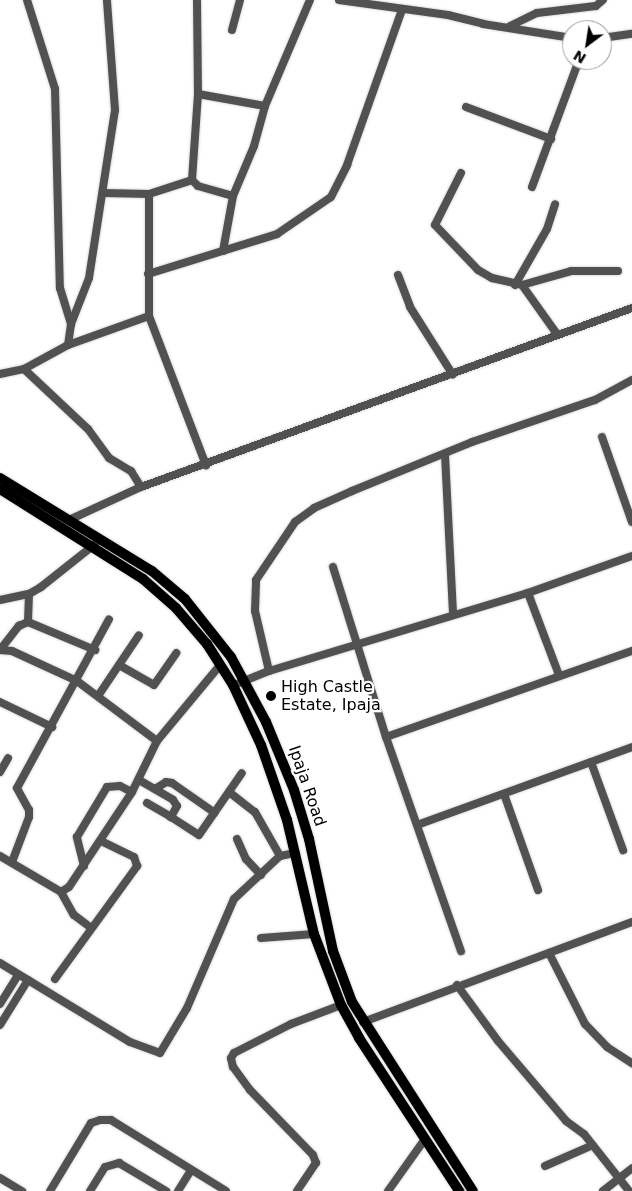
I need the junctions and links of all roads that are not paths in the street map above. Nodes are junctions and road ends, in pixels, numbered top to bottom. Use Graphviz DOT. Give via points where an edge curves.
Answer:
graph roads {
  1 [pos="27,0"];
  2 [pos="107,0"];
  3 [pos="197,0"];
  4 [pos="240,0"];
  5 [pos="310,0"];
  6 [pos="339,0"];
  7 [pos="603,0"];
  8 [pos="402,10"];
  9 [pos="510,26"];
  10 [pos="232,30"];
  11 [pos="632,34"];
  12 [pos="562,36"];
  13 [pos="612,37"];
  14 [pos="575,70"];
  15 [pos="198,94"];
  16 [pos="265,106"];
  17 [pos="466,108"];
  18 [pos="551,139"];
  19 [pos="461,173"];
  20 [pos="192,180"];
  21 [pos="532,187"];
  22 [pos="104,193"];
  23 [pos="149,194"];
  24 [pos="233,196"];
  25 [pos="555,204"];
  26 [pos="222,251"];
  27 [pos="618,271"];
  28 [pos="148,274"];
  29 [pos="398,275"];
  30 [pos="518,285"];
  31 [pos="632,308"];
  32 [pos="149,316"];
  33 [pos="71,324"];
  34 [pos="557,334"];
  35 [pos="68,345"];
  36 [pos="24,369"];
  37 [pos="0,374"];
  38 [pos="453,375"];
  39 [pos="632,380"];
  40 [pos="602,437"];
  41 [pos="445,455"];
  42 [pos="206,465"];
  43 [pos="0,478"];
  44 [pos="141,487"];
  45 [pos="0,489"];
  46 [pos="71,519"];
  47 [pos="632,522"];
  48 [pos="101,538"];
  49 [pos="93,546"];
  50 [pos="632,556"];
  51 [pos="333,567"];
  52 [pos="528,593"];
  53 [pos="29,594"];
  54 [pos="0,600"];
  55 [pos="453,614"];
  56 [pos="108,619"];
  57 [pos="28,622"];
  58 [pos="139,635"];
  59 [pos="356,646"];
  60 [pos="0,650"];
  61 [pos="94,650"];
  62 [pos="632,650"];
  63 [pos="176,653"];
  64 [pos="119,665"];
  65 [pos="220,665"];
  66 [pos="269,671"];
  67 [pos="559,675"];
  68 [pos="77,680"];
  69 [pos="245,680"];
  70 [pos="233,685"];
  71 [pos="98,696"];
  72 [pos="0,702"];
  73 [pos="52,727"];
  74 [pos="386,738"];
  75 [pos="157,741"];
  76 [pos="632,747"];
  77 [pos="8,758"];
  78 [pos="591,762"];
  79 [pos="0,772"];
  80 [pos="242,773"];
  81 [pos="139,780"];
  82 [pos="154,789"];
  83 [pos="132,792"];
  84 [pos="229,792"];
  85 [pos="504,794"];
  86 [pos="147,803"];
  87 [pos="215,813"];
  88 [pos="172,817"];
  89 [pos="417,825"];
  90 [pos="238,839"];
  91 [pos="101,841"];
  92 [pos="623,850"];
  93 [pos="296,853"];
  94 [pos="0,856"];
  95 [pos="280,856"];
  96 [pos="12,862"];
  97 [pos="84,866"];
  98 [pos="261,875"];
  99 [pos="538,890"];
  100 [pos="61,892"];
  101 [pos="632,922"];
  102 [pos="91,928"];
  103 [pos="314,934"];
  104 [pos="261,938"];
  105 [pos="461,951"];
  106 [pos="549,952"];
  107 [pos="0,963"];
  108 [pos="18,975"];
  109 [pos="55,979"];
  110 [pos="28,980"];
  111 [pos="456,985"];
  112 [pos="0,1004"];
  113 [pos="341,1005"];
  114 [pos="363,1022"];
  115 [pos="0,1025"];
  116 [pos="632,1063"];
  117 [pos="425,1140"];
  118 [pos="594,1145"];
  119 [pos="545,1166"];
  120 [pos="632,1168"];
  121 [pos="191,1170"];
  122 [pos="0,1178"];
  123 [pos="619,1178"];
  124 [pos="22,1191"];
  125 [pos="50,1191"];
  126 [pos="90,1191"];
  127 [pos="166,1191"];
  128 [pos="178,1191"];
  129 [pos="226,1191"];
  130 [pos="297,1191"];
  131 [pos="388,1191"];
  132 [pos="459,1191"];
  133 [pos="473,1191"];
  134 [pos="603,1191"];
  135 [pos="628,1191"];
  1 -- 33 [label="street" via="55,89 60,288"];
  2 -- 22 [label="street" via="115,110"];
  3 -- 15 [label="street"];
  4 -- 10 [label="street"];
  5 -- 16 [label="street"];
  6 -- 8 [label="street"];
  7 -- 9 [label="street" via="596,6 536,13"];
  8 -- 9 [label="street"];
  8 -- 26 [label="street" via="347,165 331,197 283,231"];
  9 -- 12 [label="street"];
  11 -- 13 [label="street"];
  14 -- 18 [label="street"];
  15 -- 16 [label="street"];
  15 -- 20 [label="street"];
  16 -- 24 [label="street" via="254,146"];
  17 -- 18 [label="street"];
  18 -- 21 [label="street"];
  19 -- 30 [label="street" via="436,225 478,270"];
  20 -- 23 [label="street"];
  20 -- 24 [label="street" via="198,186"];
  22 -- 23 [label="street"];
  22 -- 33 [label="street" via="89,278"];
  23 -- 28 [label="street"];
  24 -- 26 [label="street"];
  25 -- 30 [label="street" via="547,229"];
  26 -- 28 [label="street"];
  27 -- 30 [label="street" via="571,271"];
  28 -- 32 [label="street"];
  29 -- 38 [label="street" via="410,307"];
  30 -- 34 [label="street"];
  31 -- 34 [label="street"];
  32 -- 35 [label="street"];
  32 -- 42 [label="street"];
  33 -- 35 [label="street"];
  34 -- 38 [label="street"];
  35 -- 36 [label="street"];
  36 -- 37 [label="street"];
  36 -- 44 [label="street" via="88,429 110,458 131,471"];
  38 -- 42 [label="street"];
  39 -- 41 [label="street" via="595,400"];
  40 -- 47 [label="street"];
  41 -- 55 [label="street"];
  41 -- 66 [label="street" via="314,508 295,522 256,580 255,611"];
  42 -- 44 [label="street"];
  43 -- 46 [label="main road, Ipaja Road"];
  44 -- 46 [label="street"];
  45 -- 49 [label="main road, Ipaja Road"];
  46 -- 48 [label="main road, Ipaja Road"];
  48 -- 49 [label="street"];
  48 -- 69 [label="main road, Ipaja Road" via="152,571 185,599 222,644"];
  49 -- 53 [label="street"];
  49 -- 65 [label="main road, Ipaja Road" via="159,592 190,623"];
  50 -- 52 [label="street"];
  51 -- 59 [label="street"];
  52 -- 55 [label="street"];
  52 -- 67 [label="street"];
  53 -- 54 [label="street"];
  53 -- 57 [label="street"];
  55 -- 59 [label="street"];
  56 -- 61 [label="street"];
  57 -- 60 [label="street" via="19,626"];
  57 -- 61 [label="street"];
  58 -- 64 [label="street"];
  59 -- 66 [label="street"];
  59 -- 74 [label="street"];
  60 -- 68 [label="street" via="12,651"];
  61 -- 68 [label="street"];
  62 -- 67 [label="street"];
  63 -- 64 [label="street" via="154,685"];
  64 -- 71 [label="street"];
  65 -- 70 [label="main road, Ipaja Road"];
  65 -- 75 [label="street"];
  66 -- 69 [label="street"];
  67 -- 74 [label="street"];
  68 -- 71 [label="street"];
  68 -- 73 [label="street"];
  69 -- 70 [label="street"];
  69 -- 114 [label="main road, Ipaja Road" via="294,790 309,839 333,951"];
  70 -- 93 [label="main road, Ipaja Road" via="264,754"];
  71 -- 75 [label="street"];
  72 -- 73 [label="street"];
  73 -- 96 [label="street" via="17,788 29,817"];
  74 -- 89 [label="street"];
  75 -- 81 [label="street"];
  76 -- 78 [label="street"];
  77 -- 79 [label="street"];
  78 -- 85 [label="street"];
  78 -- 92 [label="street"];
  80 -- 84 [label="street"];
  81 -- 82 [label="street"];
  81 -- 83 [label="street"];
  82 -- 87 [label="street" via="166,782 172,784"];
  82 -- 88 [label="street" via="176,803"];
  83 -- 91 [label="street"];
  83 -- 97 [label="street" via="120,786 107,787 77,837"];
  84 -- 87 [label="street"];
  84 -- 95 [label="street" via="255,812"];
  85 -- 89 [label="street"];
  85 -- 99 [label="street"];
  86 -- 88 [label="street"];
  87 -- 88 [label="street" via="199,835"];
  89 -- 105 [label="street"];
  90 -- 98 [label="street" via="246,859"];
  91 -- 97 [label="street"];
  91 -- 102 [label="street" via="134,858 137,866"];
  93 -- 95 [label="street"];
  93 -- 103 [label="main road, Ipaja Road"];
  94 -- 96 [label="street"];
  95 -- 98 [label="street"];
  96 -- 100 [label="street"];
  97 -- 100 [label="street" via="76,880"];
  98 -- 110 [label="street" via="234,899 187,1008 160,1053 137,1046"];
  100 -- 102 [label="street" via="74,915"];
  101 -- 106 [label="street"];
  102 -- 109 [label="street"];
  103 -- 104 [label="street"];
  103 -- 113 [label="main road, Ipaja Road"];
  106 -- 111 [label="street"];
  106 -- 116 [label="street" via="585,1024 607,1047"];
  107 -- 108 [label="street"];
  108 -- 110 [label="street"];
  108 -- 112 [label="street"];
  110 -- 115 [label="street"];
  111 -- 114 [label="street"];
  111 -- 118 [label="street" via="498,1042 566,1121"];
  113 -- 117 [label="main road, Ipaja Road"];
  113 -- 130 [label="street" via="291,1024 231,1058 233,1067 250,1090 313,1155 316,1163"];
  114 -- 133 [label="main road, Ipaja Road"];
  117 -- 131 [label="street"];
  117 -- 132 [label="main road, Ipaja Road"];
  118 -- 119 [label="street"];
  118 -- 123 [label="street"];
  120 -- 123 [label="street"];
  121 -- 125 [label="street" via="111,1120 100,1120 91,1123"];
  121 -- 128 [label="street"];
  121 -- 129 [label="street"];
  122 -- 124 [label="street"];
  123 -- 134 [label="street"];
  123 -- 135 [label="street"];
  126 -- 127 [label="street" via="105,1167 119,1163"];
}
